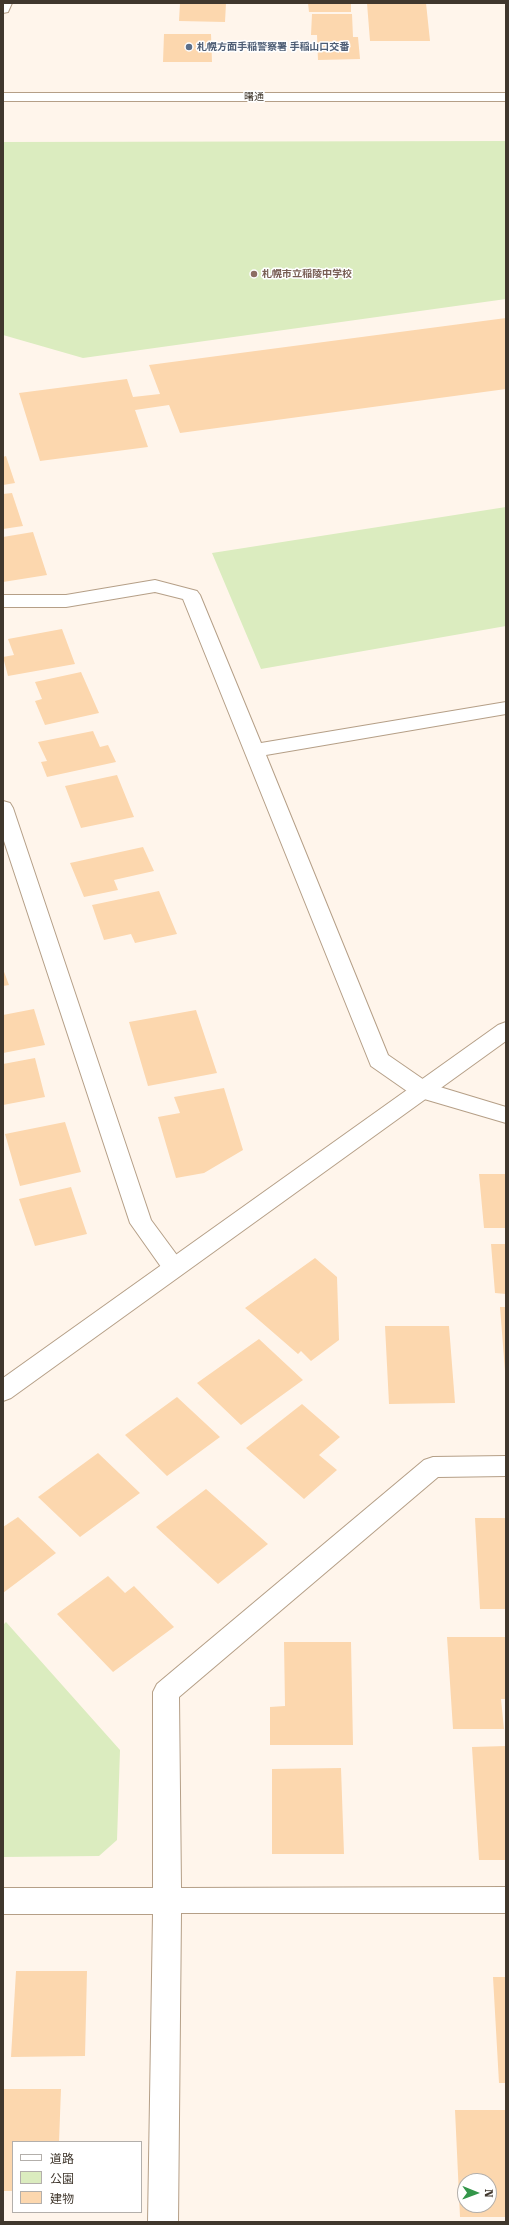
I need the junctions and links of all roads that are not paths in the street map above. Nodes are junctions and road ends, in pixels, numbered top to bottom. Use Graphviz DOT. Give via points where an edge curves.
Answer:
graph roads {
  1 [pos="5,3"];
  2 [pos="3,9"];
  3 [pos="3,97"];
  4 [pos="506,97"];
  5 [pos="3,601"];
  6 [pos="506,708"];
  7 [pos="254,751"];
  8 [pos="3,808"];
  9 [pos="506,1030"];
  10 [pos="422,1090"];
  11 [pos="506,1115"];
  12 [pos="174,1268"];
  13 [pos="5,1384"];
  14 [pos="506,1466"];
  15 [pos="506,1900"];
  16 [pos="3,1901"];
  17 [pos="167,1901"];
  18 [pos="163,2222"];
  1 -- 2 [label="street"];
  3 -- 4 [label="street, 曙通"];
  5 -- 7 [label="street" via="66,601 155,586 191,595"];
  6 -- 7 [label="street"];
  7 -- 10 [label="street" via="379,1060"];
  8 -- 12 [label="street" via="141,1223"];
  9 -- 10 [label="street"];
  10 -- 11 [label="street"];
  10 -- 12 [label="street"];
  12 -- 13 [label="street"];
  14 -- 17 [label="street" via="433,1467 166,1692"];
  15 -- 17 [label="street"];
  16 -- 17 [label="street"];
  17 -- 18 [label="street"];
}
